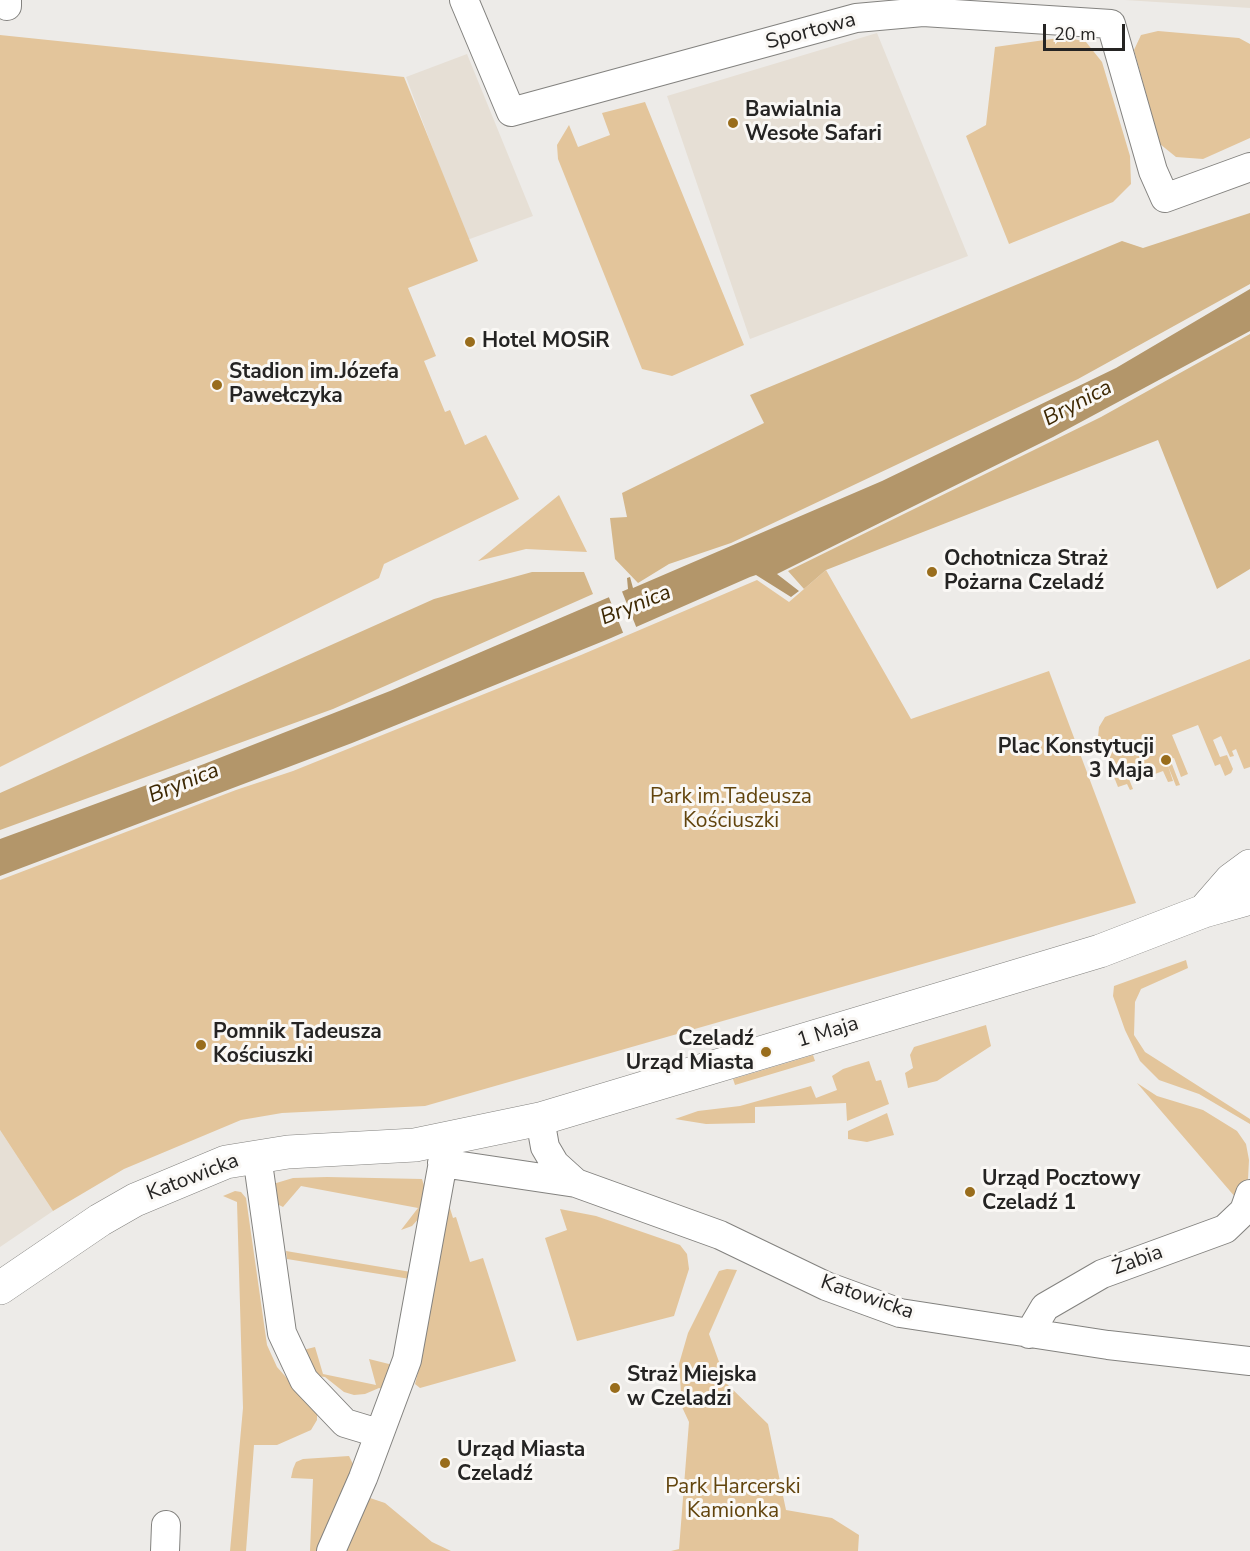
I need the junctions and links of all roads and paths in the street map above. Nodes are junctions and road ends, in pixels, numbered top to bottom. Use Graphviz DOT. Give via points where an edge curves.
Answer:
graph roads {
  1 [pos="464,0"];
  2 [pos="1250,167"];
  3 [pos="1250,866"];
  4 [pos="1250,898"];
  5 [pos="1204,911"];
  6 [pos="540,1119"];
  7 [pos="444,1152"];
  8 [pos="257,1156"];
  9 [pos="576,1184"];
  10 [pos="1250,1194"];
  11 [pos="0,1288"];
  12 [pos="1029,1334"];
  13 [pos="1250,1361"];
  14 [pos="378,1433"];
  15 [pos="331,1551"];
  1 -- 2 [label="street, Sportowa" via="511,112 856,18 923,12 1111,24 1153,171 1165,198"];
  3 -- 5 [label="street, 1 Maja" via="1231,880"];
  4 -- 5 [label="street, 1 Maja"];
  5 -- 6 [label="street, 1 Maja" via="1100,951"];
  6 -- 7 [label="street, 1 Maja"];
  6 -- 9 [label="street, Katowicka" via="545,1147 555,1164"];
  7 -- 8 [label="street, Katowicka" via="415,1145"];
  7 -- 9 [label="street"];
  7 -- 14 [label="street" via="407,1360"];
  8 -- 11 [label="street, Katowicka" via="226,1162 135,1200"];
  8 -- 14 [label="street" via="282,1333 304,1380 345,1423"];
  9 -- 12 [label="street, Katowicka" via="720,1235 826,1286 900,1313"];
  10 -- 12 [label="street, Żabia" via="1244,1211 1225,1229 1102,1274 1045,1306"];
  12 -- 13 [label="street, Katowicka"];
  14 -- 15 [label="street"];
}
